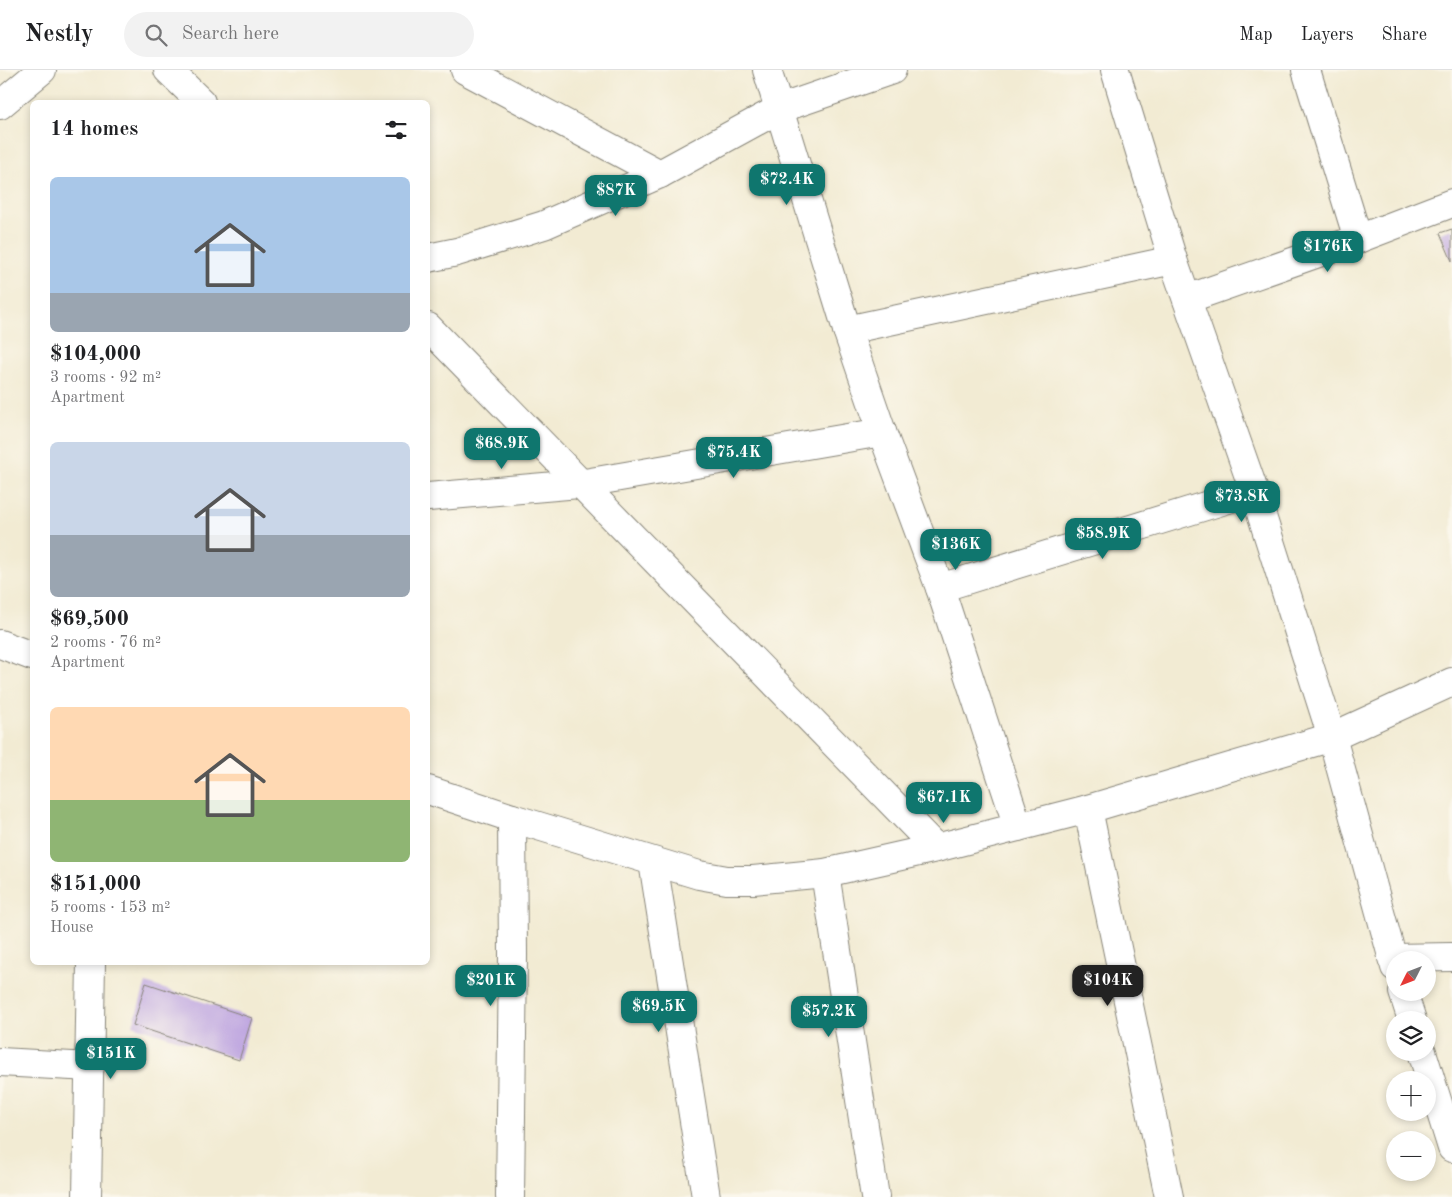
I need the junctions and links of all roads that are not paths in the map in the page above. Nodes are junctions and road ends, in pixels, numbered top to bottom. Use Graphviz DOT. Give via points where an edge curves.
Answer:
graph roads {
  1 [pos="42,70"];
  2 [pos="465,70"];
  3 [pos="767,70"];
  4 [pos="892,70"];
  5 [pos="1115,70"];
  6 [pos="1306,70"];
  7 [pos="0,105"];
  8 [pos="779,109"];
  9 [pos="660,174"];
  10 [pos="1452,203"];
  11 [pos="1358,240"];
  12 [pos="430,258"];
  13 [pos="1173,260"];
  14 [pos="1187,299"];
  15 [pos="430,329"];
  16 [pos="847,330"];
  17 [pos="882,432"];
  18 [pos="579,484"];
  19 [pos="1254,491"];
  20 [pos="430,497"];
  21 [pos="940,588"];
  22 [pos="0,644"];
  23 [pos="30,655"];
  24 [pos="1452,682"];
  25 [pos="1332,737"];
  26 [pos="430,791"];
  27 [pos="1088,809"];
  28 [pos="512,818"];
  29 [pos="1018,827"];
  30 [pos="936,848"];
  31 [pos="653,862"];
  32 [pos="826,873"];
  33 [pos="1391,951"];
  34 [pos="1452,956"];
  35 [pos="1436,958"];
  36 [pos="91,965"];
  37 [pos="1425,1061"];
  38 [pos="0,1062"];
  39 [pos="90,1067"];
  40 [pos="1452,1148"];
  41 [pos="87,1197"];
  42 [pos="510,1197"];
  43 [pos="706,1197"];
  44 [pos="875,1197"];
  45 [pos="1169,1197"];
  1 -- 7 [label="street"];
  2 -- 9 [label="street"];
  3 -- 8 [label="street"];
  4 -- 8 [label="street"];
  5 -- 13 [label="street"];
  6 -- 11 [label="street"];
  8 -- 9 [label="street"];
  8 -- 16 [label="street"];
  9 -- 12 [label="street" via="544,225"];
  10 -- 11 [label="street"];
  11 -- 14 [label="street"];
  13 -- 14 [label="street"];
  13 -- 16 [label="street"];
  14 -- 19 [label="street"];
  15 -- 18 [label="street"];
  16 -- 17 [label="street"];
  17 -- 18 [label="street"];
  17 -- 21 [label="street"];
  18 -- 20 [label="street"];
  18 -- 30 [label="street"];
  19 -- 21 [label="street"];
  19 -- 25 [label="street"];
  21 -- 29 [label="street"];
  22 -- 23 [label="street"];
  24 -- 25 [label="street"];
  25 -- 27 [label="street"];
  25 -- 33 [label="street"];
  26 -- 28 [label="street"];
  27 -- 29 [label="street"];
  27 -- 45 [label="street"];
  28 -- 31 [label="street"];
  28 -- 42 [label="street"];
  29 -- 30 [label="street"];
  30 -- 32 [label="street"];
  31 -- 32 [label="street" via="726,880"];
  31 -- 43 [label="street"];
  32 -- 44 [label="street"];
  34 -- 35 [label="street"];
  36 -- 39 [label="street"];
  37 -- 40 [label="street"];
  38 -- 39 [label="street"];
  39 -- 41 [label="street"];
}
